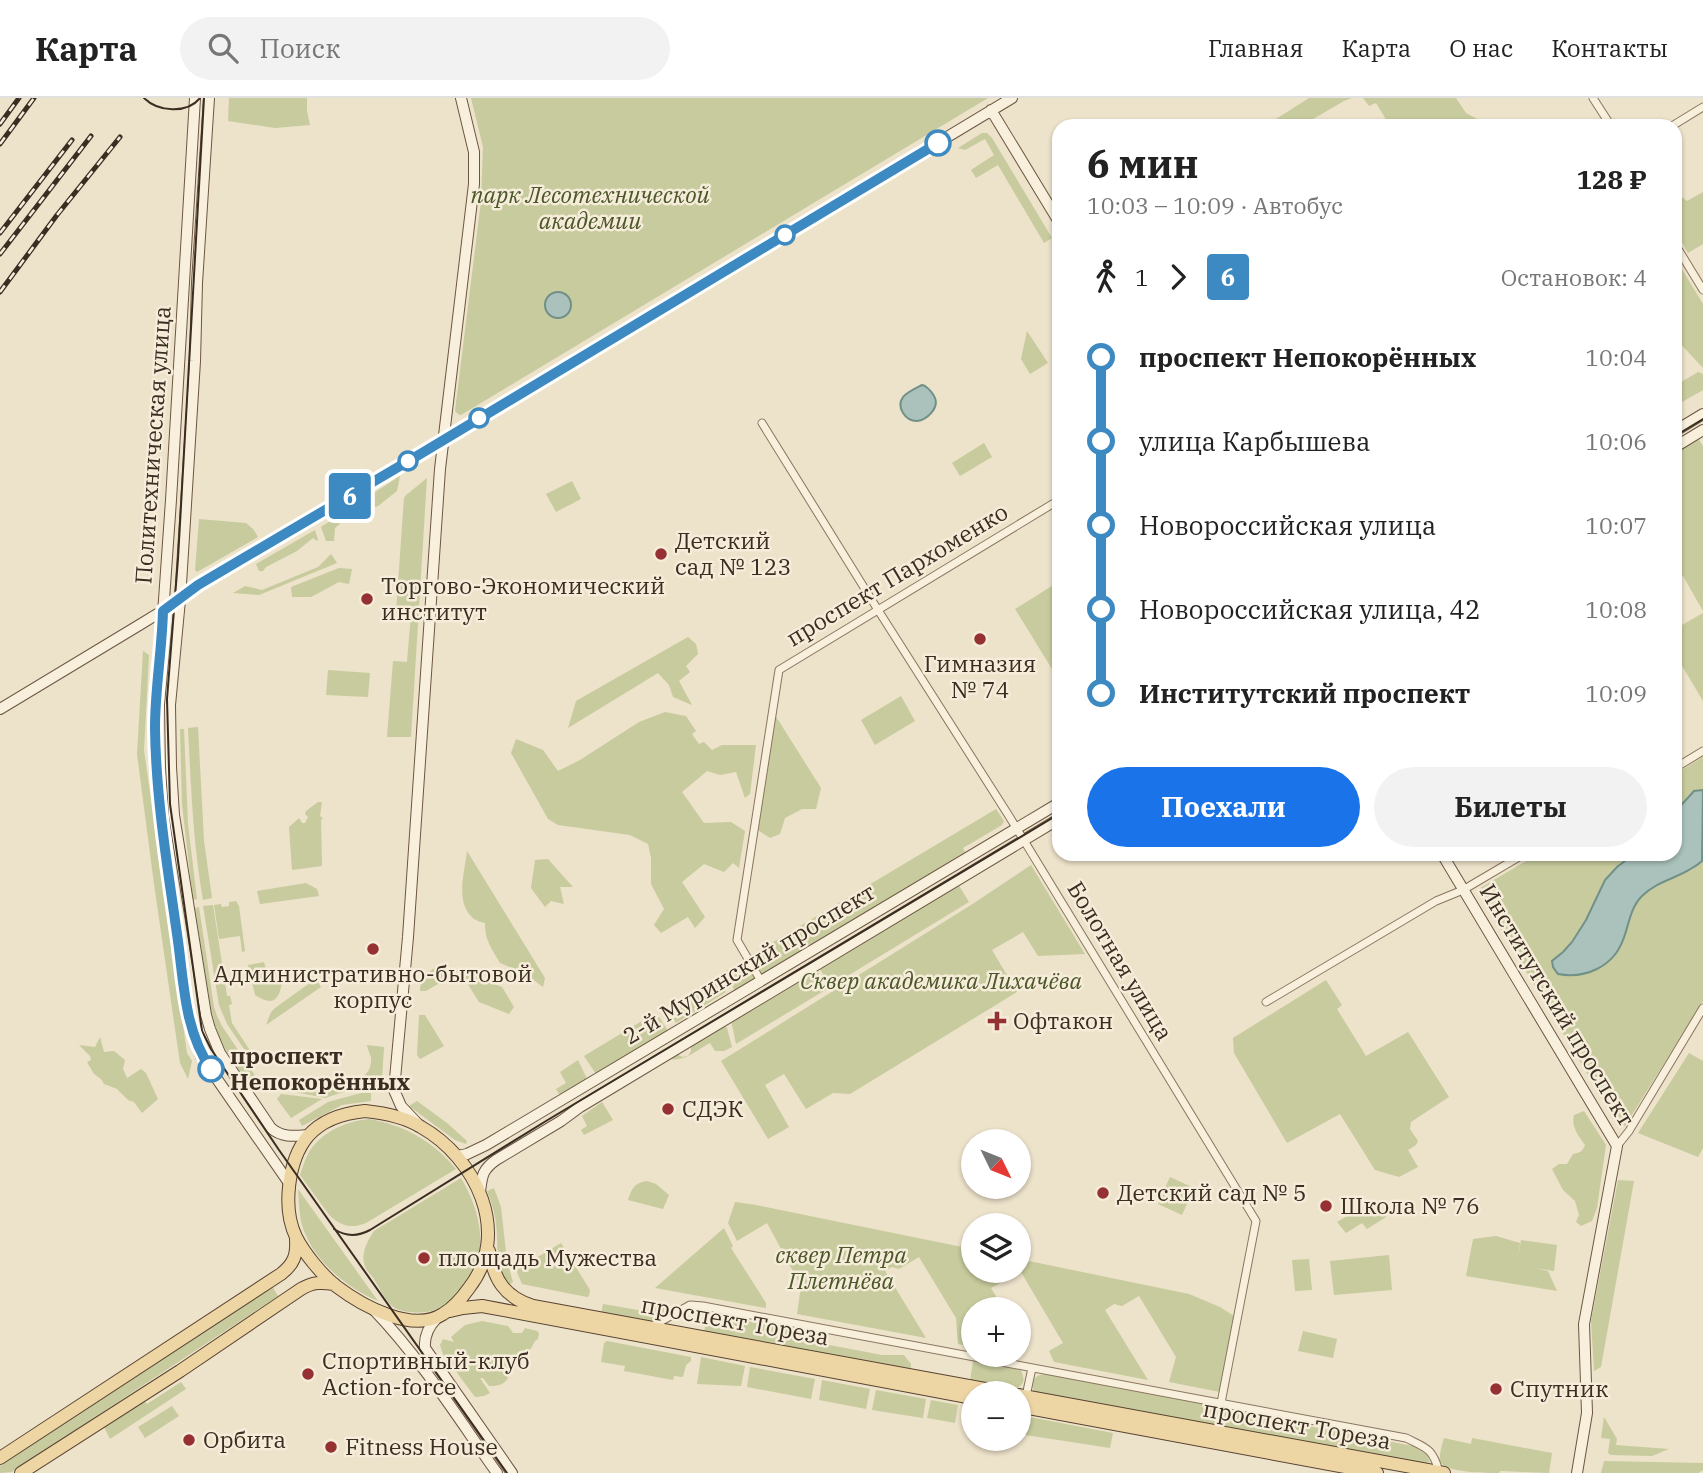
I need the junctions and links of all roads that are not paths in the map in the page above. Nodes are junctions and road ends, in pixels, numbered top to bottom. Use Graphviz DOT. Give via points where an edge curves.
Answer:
graph roads {
  1 [pos="195,98"];
  2 [pos="209,98"];
  3 [pos="461,98"];
  4 [pos="1012,98"];
  5 [pos="1593,98"];
  6 [pos="1703,107"];
  7 [pos="991,110"];
  8 [pos="1606,119"];
  9 [pos="1682,120"];
  10 [pos="1052,210"];
  11 [pos="1682,256"];
  12 [pos="1703,290"];
  13 [pos="1703,414"];
  14 [pos="762,423"];
  15 [pos="1682,427"];
  16 [pos="1703,430"];
  17 [pos="444,440"];
  18 [pos="1682,443"];
  19 [pos="1052,504"];
  20 [pos="180,600"];
  21 [pos="878,610"];
  22 [pos="163,613"];
  23 [pos="0,712"];
  24 [pos="1703,751"];
  25 [pos="1682,764"];
  26 [pos="1052,807"];
  27 [pos="1052,823"];
  28 [pos="1017,829"];
  29 [pos="1024,840"];
  30 [pos="1446,861"];
  31 [pos="1512,861"];
  32 [pos="1463,890"];
  33 [pos="761,981"];
  34 [pos="203,995"];
  35 [pos="185,997"];
  36 [pos="1266,1002"];
  37 [pos="1703,1008"];
  38 [pos="420,1126"];
  39 [pos="309,1135"];
  40 [pos="1617,1146"];
  41 [pos="457,1156"];
  42 [pos="289,1183"];
  43 [pos="480,1192"];
  44 [pos="296,1237"];
  45 [pos="488,1247"];
  46 [pos="334,1284"];
  47 [pos="374,1310"];
  48 [pos="441,1315"];
  49 [pos="651,1327"];
  50 [pos="1032,1368"];
  51 [pos="1027,1381"];
  52 [pos="961,1384"];
  53 [pos="961,1396"];
  54 [pos="1031,1401"];
  55 [pos="1031,1401"];
  56 [pos="1221,1403"];
  57 [pos="0,1458"];
  58 [pos="21,1473"];
  59 [pos="497,1473"];
  60 [pos="512,1473"];
  61 [pos="1377,1473"];
  62 [pos="1442,1473"];
  63 [pos="1577,1473"];
  1 -- 22 [label="main road, Политехническая улица"];
  2 -- 20 [label="main road, Политехническая улица"];
  3 -- 17 [label="main road" via="474,152 474,184"];
  4 -- 7 [label="main road"];
  5 -- 8 [label="street"];
  6 -- 9 [label="street"];
  7 -- 10 [label="main road"];
  7 -- 17 [label="main road"];
  11 -- 12 [label="street"];
  13 -- 15 [label="main road"];
  14 -- 21 [label="street, Болотная улица"];
  16 -- 18 [label="main road"];
  17 -- 20 [label="main road"];
  17 -- 38 [label="main road" via="394,1090 401,1106"];
  19 -- 21 [label="street, проспект Пархоменко"];
  20 -- 22 [label="main road"];
  20 -- 34 [label="main road, Политехническая улица" via="170,705 171,767 174,816"];
  21 -- 28 [label="street, Болотная улица"];
  21 -- 33 [label="street, проспект Пархоменко" via="779,670 737,940"];
  22 -- 23 [label="main road"];
  22 -- 35 [label="main road, Политехническая улица" via="156,705 157,782"];
  24 -- 25 [label="street"];
  26 -- 28 [label="main road, 2-й Муринский проспект"];
  27 -- 29 [label="main road, 2-й Муринский проспект"];
  28 -- 29 [label="street, Болотная улица"];
  28 -- 33 [label="main road, 2-й Муринский проспект"];
  29 -- 43 [label="main road, 2-й Муринский проспект" via="496,1160 483,1173"];
  29 -- 56 [label="street, Болотная улица" via="1255,1221"];
  30 -- 32 [label="main road, Институтский проспект"];
  31 -- 32 [label="street"];
  32 -- 36 [label="street" via="1436,901"];
  32 -- 40 [label="main road, Институтский проспект"];
  33 -- 41 [label="main road, 2-й Муринский проспект" via="486,1145"];
  34 -- 35 [label="main road" via="195,990"];
  34 -- 39 [label="main road, Политехническая улица" via="220,1053 271,1128 278,1134"];
  35 -- 42 [label="main road, Политехническая улица" via="201,1056"];
  37 -- 40 [label="street"];
  38 -- 39 [label="main road" via="365,1111 341,1115"];
  38 -- 41 [label="main road"];
  39 -- 42 [label="main road"];
  40 -- 63 [label="main road, Институтский проспект" via="1584,1324 1587,1413"];
  41 -- 43 [label="main road"];
  42 -- 44 [label="main road"];
  43 -- 45 [label="main road"];
  44 -- 46 [label="main road"];
  44 -- 57 [label="main road" via="295,1261 287,1270"];
  45 -- 48 [label="main road" via="477,1278"];
  45 -- 49 [label="main road, проспект Тореза" via="496,1278 514,1298 533,1306"];
  46 -- 47 [label="main road"];
  46 -- 58 [label="main road" via="320,1282 301,1289"];
  47 -- 48 [label="main road" via="407,1320"];
  47 -- 59 [label="main road" via="414,1356"];
  48 -- 53 [label="main road, проспект Тореза" via="482,1307"];
  48 -- 60 [label="main road" via="430,1325 425,1348"];
  49 -- 50 [label="street" via="691,1305 703,1306"];
  49 -- 52 [label="main road, проспект Тореза"];
  50 -- 51 [label="street"];
  50 -- 56 [label="street"];
  54 -- 62 [label="main road, проспект Тореза"];
  55 -- 61 [label="main road, проспект Тореза"];
  56 -- 62 [label="street" via="1406,1438 1430,1451"];
}
